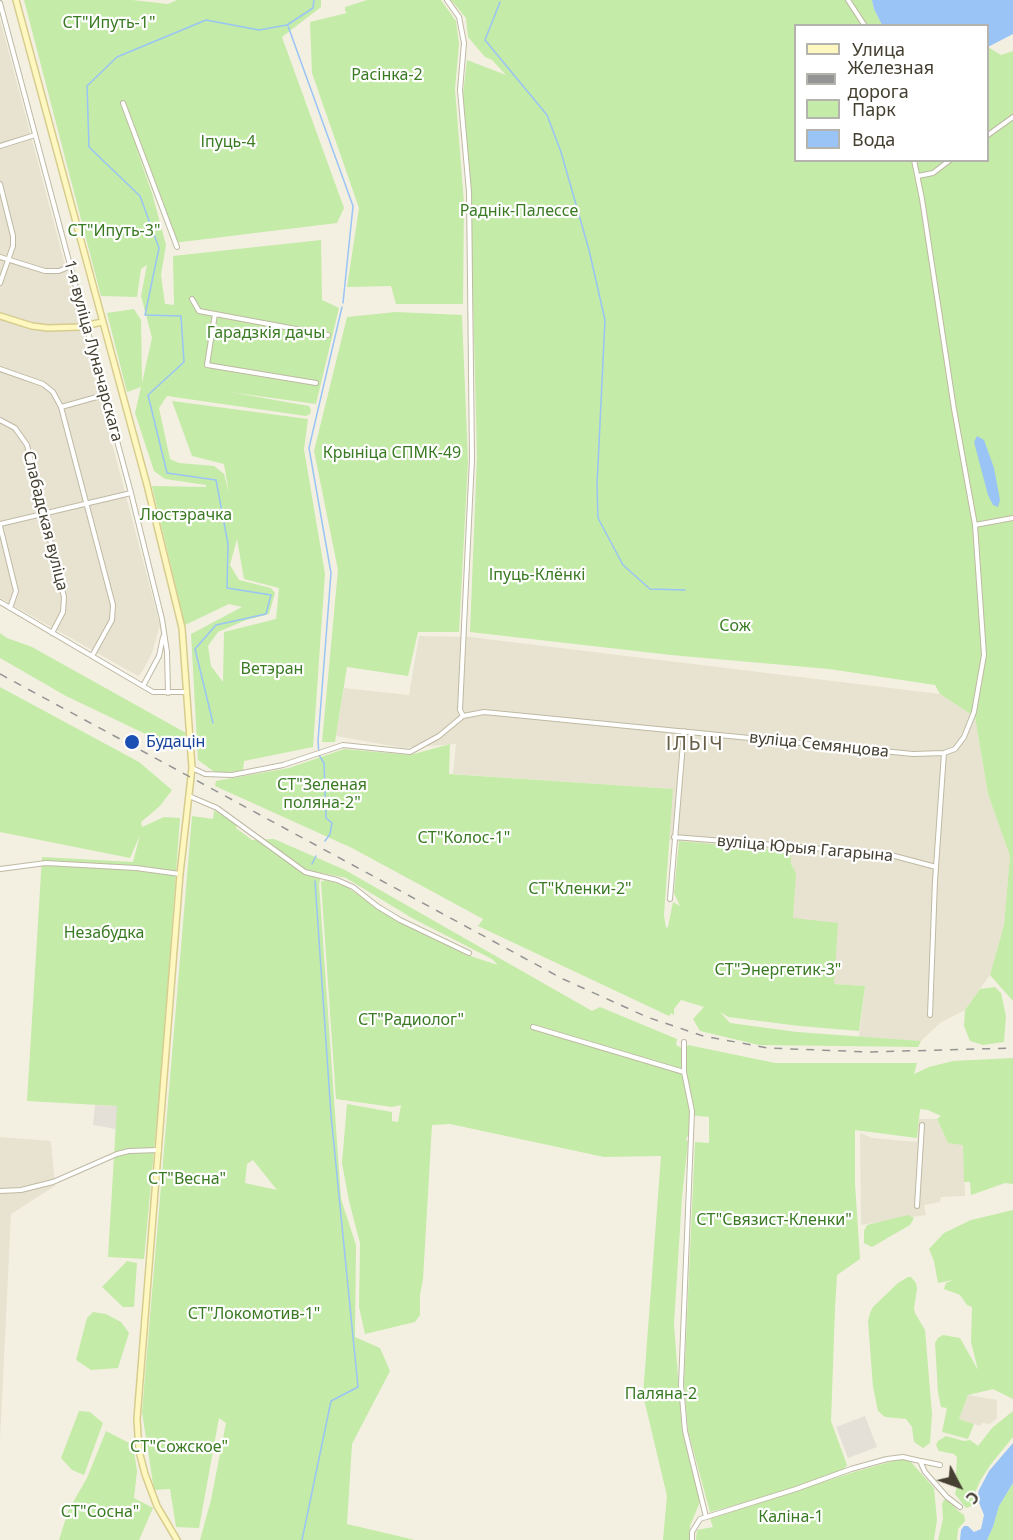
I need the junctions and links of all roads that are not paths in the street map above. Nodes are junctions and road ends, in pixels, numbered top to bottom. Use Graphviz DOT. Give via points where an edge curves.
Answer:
graph roads {
  1 [pos="16,0"];
  2 [pos="447,0"];
  3 [pos="848,0"];
  4 [pos="0,3"];
  5 [pos="864,24"];
  6 [pos="8,34"];
  7 [pos="0,36"];
  8 [pos="123,103"];
  9 [pos="1013,117"];
  10 [pos="989,134"];
  11 [pos="35,135"];
  12 [pos="0,146"];
  13 [pos="914,162"];
  14 [pos="947,162"];
  15 [pos="918,176"];
  16 [pos="0,184"];
  17 [pos="177,247"];
  18 [pos="0,256"];
  19 [pos="8,259"];
  20 [pos="70,266"];
  21 [pos="0,283"];
  22 [pos="192,299"];
  23 [pos="215,314"];
  24 [pos="0,316"];
  25 [pos="102,322"];
  26 [pos="85,326"];
  27 [pos="328,335"];
  28 [pos="0,369"];
  29 [pos="316,382"];
  30 [pos="104,395"];
  31 [pos="61,407"];
  32 [pos="0,420"];
  33 [pos="131,493"];
  34 [pos="86,503"];
  35 [pos="43,514"];
  36 [pos="1013,518"];
  37 [pos="0,525"];
  38 [pos="975,525"];
  39 [pos="0,602"];
  40 [pos="10,608"];
  41 [pos="164,630"];
  42 [pos="52,633"];
  43 [pos="92,656"];
  44 [pos="143,686"];
  45 [pos="186,692"];
  46 [pos="168,693"];
  47 [pos="463,716"];
  48 [pos="684,731"];
  49 [pos="945,753"];
  50 [pos="192,768"];
  51 [pos="189,796"];
  52 [pos="674,837"];
  53 [pos="936,867"];
  54 [pos="0,869"];
  55 [pos="180,874"];
  56 [pos="670,899"];
  57 [pos="470,953"];
  58 [pos="930,1015"];
  59 [pos="532,1027"];
  60 [pos="684,1042"];
  61 [pos="684,1072"];
  62 [pos="922,1125"];
  63 [pos="159,1150"];
  64 [pos="0,1191"];
  65 [pos="917,1206"];
  66 [pos="920,1461"];
  67 [pos="940,1465"];
  68 [pos="960,1507"];
  69 [pos="706,1517"];
  70 [pos="177,1540"];
  71 [pos="692,1540"];
  1 -- 25 [label="street"];
  2 -- 47 [label="street" via="459,17 464,43 460,90 469,192 472,459 460,710"];
  3 -- 5 [label="street"];
  4 -- 6 [label="street, 1-я вуліца Луначарскага"];
  6 -- 7 [label="street"];
  6 -- 11 [label="street, 1-я вуліца Луначарскага"];
  8 -- 17 [label="street"];
  9 -- 10 [label="street"];
  11 -- 12 [label="street"];
  11 -- 20 [label="street, 1-я вуліца Луначарскага"];
  13 -- 15 [label="street"];
  14 -- 15 [label="street" via="933,173"];
  15 -- 38 [label="street"];
  16 -- 19 [label="street" via="13,236"];
  18 -- 19 [label="street"];
  19 -- 20 [label="street" via="45,271"];
  19 -- 21 [label="street"];
  20 -- 26 [label="street, 1-я вуліца Луначарскага"];
  22 -- 23 [label="street" via="199,312"];
  23 -- 27 [label="street"];
  23 -- 29 [label="street" via="207,365"];
  24 -- 26 [label="street" via="48,328"];
  25 -- 26 [label="street"];
  25 -- 45 [label="street" via="182,628"];
  26 -- 30 [label="street, 1-я вуліца Луначарскага"];
  28 -- 31 [label="street" via="43,384"];
  30 -- 31 [label="street"];
  30 -- 33 [label="street, 1-я вуліца Луначарскага"];
  31 -- 34 [label="street"];
  32 -- 35 [label="street, Слабадская вуліца" via="24,438"];
  33 -- 34 [label="street"];
  33 -- 41 [label="street, 1-я вуліца Луначарскага"];
  34 -- 35 [label="street"];
  34 -- 43 [label="street" via="112,605 112,620"];
  35 -- 37 [label="street"];
  35 -- 42 [label="street, Слабадская вуліца" via="64,597 63,612"];
  36 -- 38 [label="street"];
  37 -- 40 [label="street" via="16,591"];
  38 -- 49 [label="street" via="984,655 974,712 964,737"];
  39 -- 40 [label="street"];
  40 -- 42 [label="street"];
  41 -- 44 [label="street" via="159,656"];
  41 -- 46 [label="street, 1-я вуліца Луначарскага"];
  42 -- 43 [label="street"];
  43 -- 44 [label="street"];
  44 -- 46 [label="street" via="155,693"];
  45 -- 46 [label="street"];
  45 -- 50 [label="street"];
  47 -- 48 [label="street, вуліца Семянцова" via="484,712"];
  47 -- 50 [label="street" via="439,736 410,752 349,745 232,775 205,774"];
  48 -- 49 [label="street, вуліца Семянцова" via="891,752"];
  48 -- 52 [label="street"];
  49 -- 53 [label="street"];
  50 -- 51 [label="street"];
  51 -- 55 [label="street"];
  51 -- 57 [label="street" via="217,808 305,872 353,887 400,920"];
  52 -- 53 [label="street, вуліца Юрыя Гагарына" via="887,854"];
  52 -- 56 [label="street"];
  53 -- 58 [label="street"];
  54 -- 55 [label="street" via="45,863"];
  55 -- 63 [label="street"];
  59 -- 61 [label="street"];
  60 -- 61 [label="street"];
  61 -- 69 [label="street" via="692,1111 681,1385 685,1431"];
  62 -- 65 [label="street"];
  63 -- 64 [label="street" via="117,1154 53,1182"];
  63 -- 70 [label="street" via="137,1419 144,1474"];
  66 -- 67 [label="street"];
  66 -- 68 [label="street" via="925,1472"];
  66 -- 69 [label="street" via="906,1456 887,1459"];
  69 -- 71 [label="street" via="700,1519 692,1532"];
}
